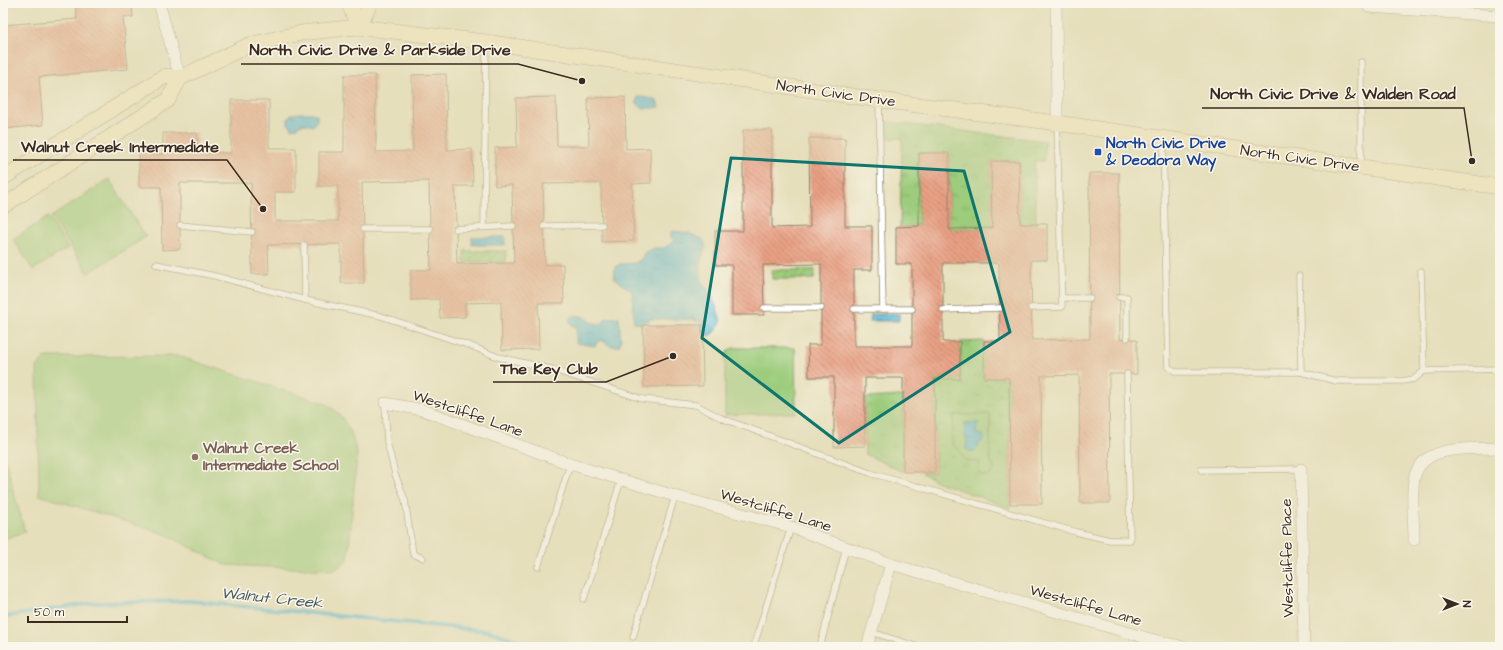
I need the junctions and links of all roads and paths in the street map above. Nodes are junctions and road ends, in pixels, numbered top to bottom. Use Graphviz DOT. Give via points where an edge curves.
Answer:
graph roads {
  1 [pos="159,3"];
  2 [pos="351,3"];
  3 [pos="369,3"];
  4 [pos="1056,3"];
  5 [pos="1365,3"];
  6 [pos="1500,16"];
  7 [pos="358,28"];
  8 [pos="486,42"];
  9 [pos="1361,62"];
  10 [pos="180,78"];
  11 [pos="879,100"];
  12 [pos="1057,123"];
  13 [pos="1163,139"];
  14 [pos="1361,167"];
  15 [pos="3,178"];
  16 [pos="1500,187"];
  17 [pos="3,206"];
  18 [pos="180,226"];
  19 [pos="513,226"];
  20 [pos="544,226"];
  21 [pos="602,226"];
  22 [pos="484,227"];
  23 [pos="363,229"];
  24 [pos="430,229"];
  25 [pos="456,229"];
  26 [pos="252,232"];
  27 [pos="304,244"];
  28 [pos="156,264"];
  29 [pos="1421,271"];
  30 [pos="1299,276"];
  31 [pos="1120,297"];
  32 [pos="1061,298"];
  33 [pos="1090,298"];
  34 [pos="305,300"];
  35 [pos="764,308"];
  36 [pos="821,308"];
  37 [pos="1000,308"];
  38 [pos="1031,308"];
  39 [pos="854,309"];
  40 [pos="883,309"];
  41 [pos="912,309"];
  42 [pos="943,310"];
  43 [pos="1127,338"];
  44 [pos="1500,369"];
  45 [pos="1424,371"];
  46 [pos="1301,372"];
  47 [pos="1127,374"];
  48 [pos="384,403"];
  49 [pos="1500,448"];
  50 [pos="570,464"];
  51 [pos="1301,469"];
  52 [pos="1201,470"];
  53 [pos="621,480"];
  54 [pos="675,496"];
  55 [pos="791,527"];
  56 [pos="1414,540"];
  57 [pos="846,548"];
  58 [pos="423,558"];
  59 [pos="891,564"];
  60 [pos="538,567"];
  61 [pos="584,599"];
  62 [pos="871,632"];
  63 [pos="633,637"];
  64 [pos="755,642"];
  65 [pos="1146,643"];
  66 [pos="820,647"];
  67 [pos="867,647"];
  68 [pos="919,647"];
  69 [pos="1184,647"];
  70 [pos="1304,647"];
  1 -- 10 [label="street"];
  2 -- 7 [label="main road"];
  3 -- 7 [label="main road"];
  4 -- 12 [label="street"];
  5 -- 6 [label="street" via="1369,6"];
  7 -- 8 [label="main road, North Civic Drive"];
  7 -- 10 [label="main road, North Civic Drive" via="301,33 249,46"];
  8 -- 11 [label="main road, North Civic Drive"];
  8 -- 22 [label="lane"];
  9 -- 14 [label="lane"];
  10 -- 15 [label="main road, North Civic Drive" via="165,76"];
  10 -- 17 [label="main road" via="168,100"];
  11 -- 12 [label="main road, North Civic Drive"];
  11 -- 40 [label="lane"];
  12 -- 13 [label="main road, North Civic Drive"];
  12 -- 32 [label="lane"];
  13 -- 14 [label="main road, North Civic Drive"];
  13 -- 46 [label="lane" via="1168,367 1177,372"];
  14 -- 16 [label="main road, North Civic Drive"];
  18 -- 26 [label="lane"];
  19 -- 22 [label="lane"];
  20 -- 21 [label="lane"];
  22 -- 25 [label="lane"];
  23 -- 24 [label="lane"];
  27 -- 34 [label="lane"];
  28 -- 34 [label="lane" via="215,276"];
  29 -- 45 [label="lane"];
  30 -- 46 [label="lane"];
  31 -- 43 [label="lane" via="1127,297"];
  32 -- 33 [label="lane"];
  32 -- 38 [label="lane" via="1062,307"];
  34 -- 47 [label="lane" via="381,316 498,357 551,369 642,399 696,405 722,418 870,472 1110,540 1130,540"];
  35 -- 36 [label="lane"];
  37 -- 42 [label="lane"];
  39 -- 40 [label="lane"];
  40 -- 41 [label="lane"];
  44 -- 45 [label="lane"];
  45 -- 46 [label="lane" via="1414,379 1402,381 1336,381"];
  48 -- 50 [label="street, Westcliffe Lane" via="423,410"];
  48 -- 58 [label="lane" via="387,442 405,500 413,554"];
  49 -- 56 [label="street" via="1456,449 1438,452 1428,458 1414,477"];
  50 -- 53 [label="street, Westcliffe Lane"];
  50 -- 60 [label="lane"];
  51 -- 52 [label="lane"];
  51 -- 70 [label="street, Westcliffe Place"];
  53 -- 54 [label="street, Westcliffe Lane"];
  53 -- 61 [label="lane"];
  54 -- 55 [label="street, Westcliffe Lane"];
  54 -- 63 [label="lane"];
  55 -- 57 [label="street, Westcliffe Lane"];
  55 -- 64 [label="lane"];
  57 -- 59 [label="street, Westcliffe Lane"];
  57 -- 66 [label="lane"];
  59 -- 62 [label="street"];
  59 -- 65 [label="street, Westcliffe Lane"];
  62 -- 67 [label="street"];
  62 -- 68 [label="lane"];
  65 -- 69 [label="street, Westcliffe Lane"];
}
